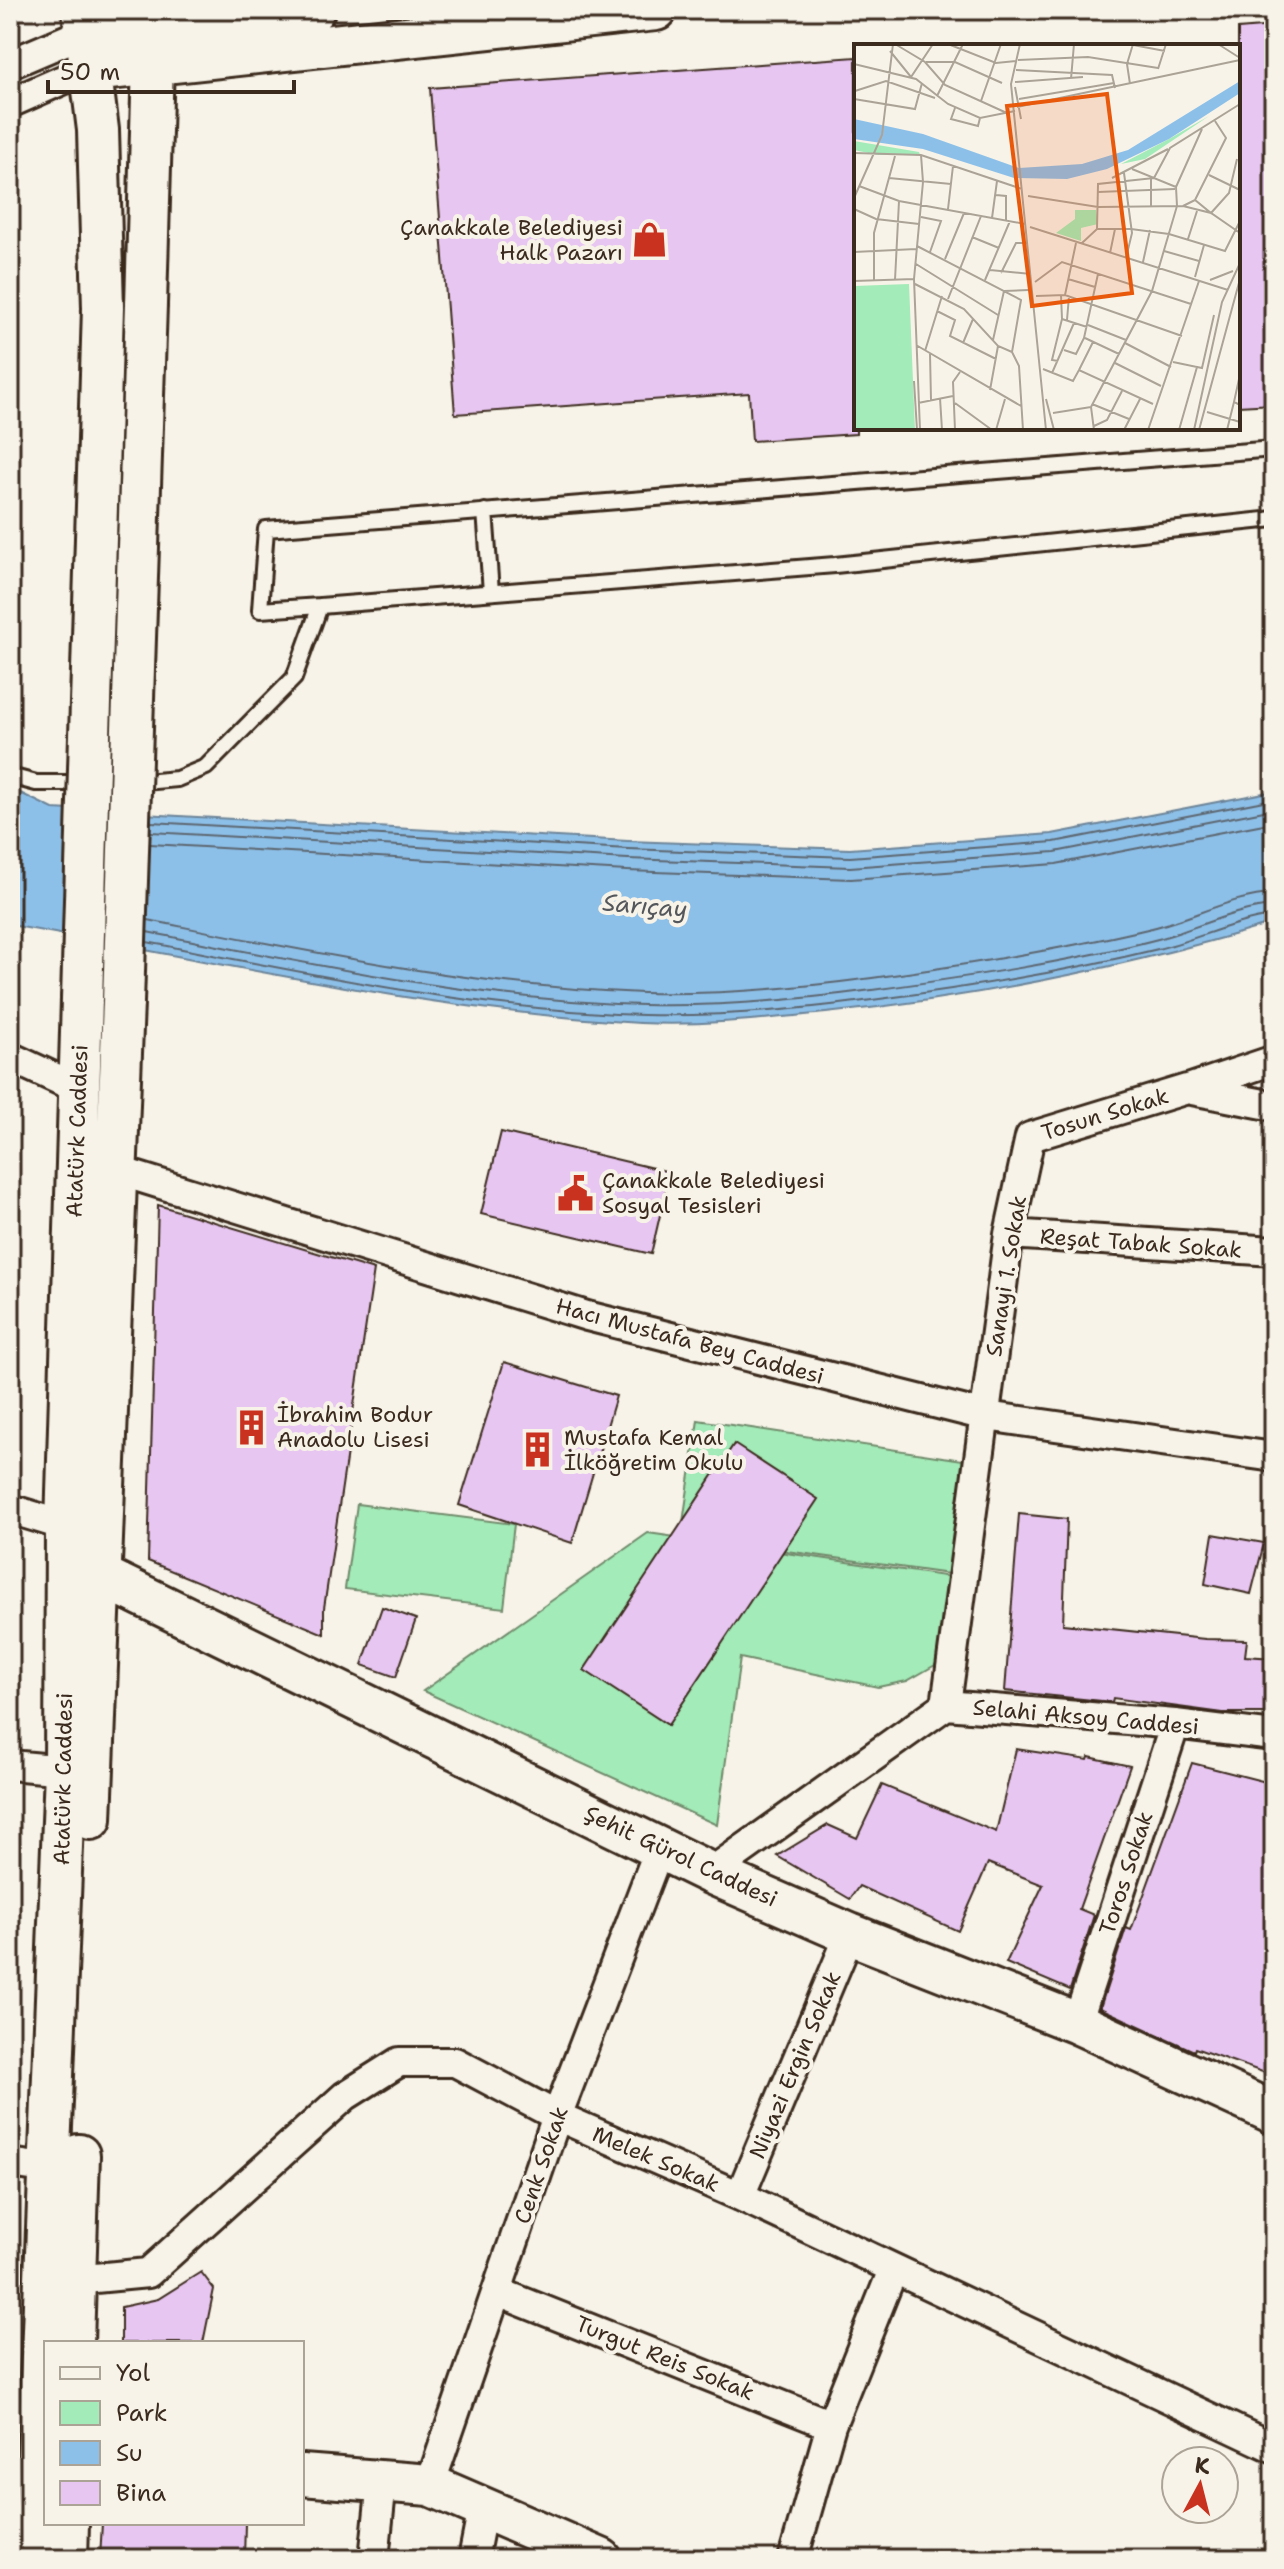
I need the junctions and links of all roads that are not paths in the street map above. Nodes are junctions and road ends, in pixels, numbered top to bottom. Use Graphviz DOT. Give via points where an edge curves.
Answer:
graph roads {
  1 [pos="314,10"];
  2 [pos="656,10"];
  3 [pos="83,17"];
  4 [pos="149,32"];
  5 [pos="10,64"];
  6 [pos="91,71"];
  7 [pos="10,103"];
  8 [pos="1274,449"];
  9 [pos="485,511"];
  10 [pos="1274,519"];
  11 [pos="491,592"];
  12 [pos="320,606"];
  13 [pos="10,776"];
  14 [pos="100,783"];
  15 [pos="116,783"];
  16 [pos="10,1057"];
  17 [pos="1274,1060"];
  18 [pos="77,1088"];
  19 [pos="1187,1089"];
  20 [pos="1274,1106"];
  21 [pos="1030,1137"];
  22 [pos="119,1171"];
  23 [pos="1009,1234"];
  24 [pos="1274,1251"];
  25 [pos="986,1416"];
  26 [pos="1274,1457"];
  27 [pos="10,1509"];
  28 [pos="66,1526"];
  29 [pos="100,1575"];
  30 [pos="946,1705"];
  31 [pos="1175,1724"];
  32 [pos="1274,1736"];
  33 [pos="10,1765"];
  34 [pos="65,1770"];
  35 [pos="660,1847"];
  36 [pos="710,1873"];
  37 [pos="850,1934"];
  38 [pos="1077,2023"];
  39 [pos="1273,2111"];
  40 [pos="557,2116"];
  41 [pos="10,2163"];
  42 [pos="51,2169"];
  43 [pos="740,2196"];
  44 [pos="893,2270"];
  45 [pos="74,2280"];
  46 [pos="498,2292"];
  47 [pos="73,2341"];
  48 [pos="831,2425"];
  49 [pos="1274,2448"];
  50 [pos="304,2475"];
  51 [pos="382,2481"];
  52 [pos="430,2485"];
  53 [pos="483,2508"];
  54 [pos="68,2525"];
  55 [pos="34,2559"];
  56 [pos="67,2559"];
  57 [pos="374,2559"];
  58 [pos="473,2559"];
  59 [pos="601,2559"];
  60 [pos="793,2559"];
  1 -- 4 [label="main road"];
  2 -- 4 [label="main road"];
  3 -- 4 [label="main road"];
  3 -- 5 [label="street"];
  3 -- 6 [label="main road"];
  4 -- 6 [label="main road"];
  4 -- 22 [label="main road, Atatürk Caddesi, bridge" via="146,304"];
  6 -- 7 [label="street"];
  6 -- 18 [label="main road, Atatürk Caddesi, bridge" via="103,308"];
  8 -- 9 [label="lane"];
  9 -- 11 [label="lane"];
  9 -- 12 [label="lane" via="266,529 260,610"];
  10 -- 11 [label="lane" via="835,565"];
  11 -- 12 [label="lane"];
  12 -- 15 [label="lane" via="294,678 206,767 177,779"];
  13 -- 14 [label="lane" via="36,783"];
  16 -- 18 [label="street"];
  17 -- 19 [label="street"];
  18 -- 28 [label="main road, Atatürk Caddesi"];
  19 -- 20 [label="street, Tosun Sokak"];
  19 -- 21 [label="street, Tosun Sokak"];
  21 -- 23 [label="street, Sanayi 1. Sokak"];
  22 -- 25 [label="street, Hacı Mustafa Bey Caddesi" via="587,1316"];
  22 -- 29 [label="main road, Atatürk Caddesi"];
  23 -- 24 [label="street, Reşat Tabak Sokak"];
  23 -- 25 [label="street, Sanayi 1. Sokak"];
  25 -- 26 [label="street, Hacı Mustafa Bey Caddesi"];
  25 -- 30 [label="street, Sanayi 1. Sokak"];
  27 -- 28 [label="street"];
  28 -- 29 [label="street"];
  28 -- 34 [label="main road, Atatürk Caddesi"];
  29 -- 35 [label="main road, Şehit Gürol Caddesi"];
  29 -- 45 [label="main road, Atatürk Caddesi"];
  30 -- 31 [label="street, Selahi Aksoy Caddesi"];
  30 -- 36 [label="street, Selahi Aksoy Caddesi"];
  31 -- 32 [label="street, Selahi Aksoy Caddesi"];
  31 -- 38 [label="street, Toros Sokak"];
  33 -- 34 [label="street"];
  34 -- 42 [label="main road, Atatürk Caddesi"];
  35 -- 36 [label="main road, Şehit Gürol Caddesi"];
  35 -- 40 [label="street, Cenk Sokak"];
  36 -- 37 [label="main road, Şehit Gürol Caddesi"];
  37 -- 38 [label="main road, Şehit Gürol Caddesi"];
  37 -- 43 [label="street, Niyazi Ergin Sokak"];
  38 -- 39 [label="main road, Şehit Gürol Caddesi"];
  40 -- 43 [label="street, Melek Sokak"];
  40 -- 45 [label="street, Melek Sokak" via="455,2062 399,2062 345,2096 148,2273"];
  40 -- 46 [label="street, Cenk Sokak"];
  41 -- 42 [label="street"];
  42 -- 55 [label="main road, Atatürk Caddesi"];
  43 -- 44 [label="street, Melek Sokak"];
  44 -- 48 [label="street"];
  44 -- 49 [label="street, Melek Sokak"];
  45 -- 47 [label="main road, Atatürk Caddesi"];
  46 -- 48 [label="street, Turgut Reis Sokak"];
  46 -- 52 [label="street, Cenk Sokak"];
  48 -- 60 [label="street"];
  50 -- 51 [label="main road"];
  51 -- 52 [label="main road"];
  51 -- 57 [label="street"];
  52 -- 53 [label="main road"];
  53 -- 58 [label="street"];
  53 -- 59 [label="main road"];
  54 -- 56 [label="main road"];
}
